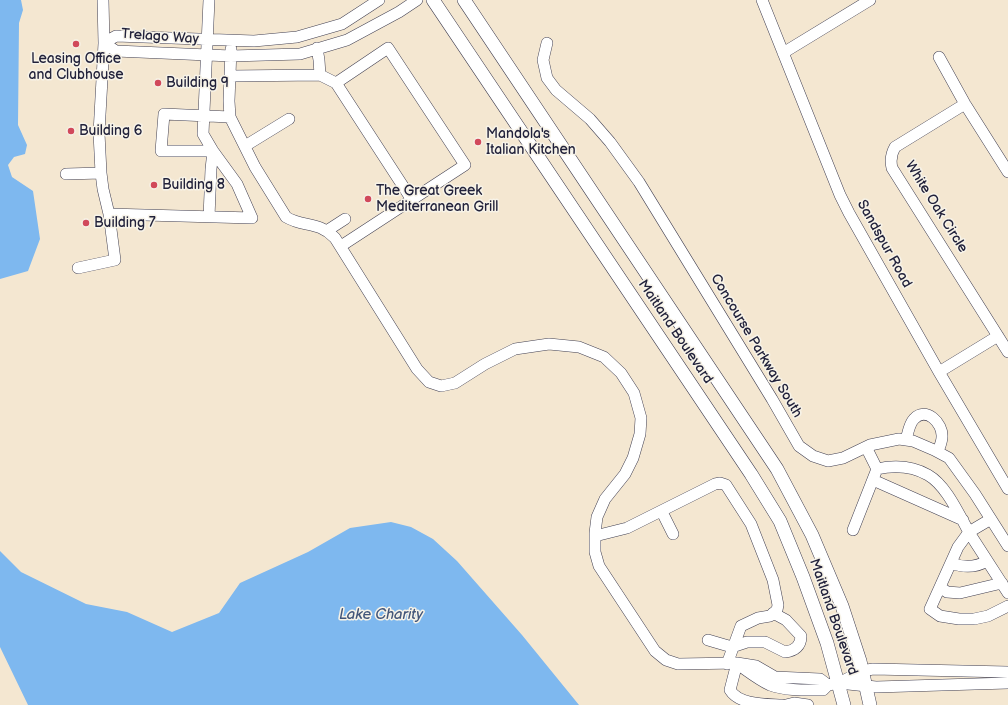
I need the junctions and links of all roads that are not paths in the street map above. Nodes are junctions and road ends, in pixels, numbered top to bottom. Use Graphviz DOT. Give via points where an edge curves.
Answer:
graph roads {
  1 [pos="102,0"];
  2 [pos="209,0"];
  3 [pos="380,0"];
  4 [pos="417,0"];
  5 [pos="433,0"];
  6 [pos="464,0"];
  7 [pos="762,0"];
  8 [pos="870,0"];
  9 [pos="208,40"];
  10 [pos="232,40"];
  11 [pos="104,43"];
  12 [pos="547,43"];
  13 [pos="317,48"];
  14 [pos="783,53"];
  15 [pos="206,55"];
  16 [pos="231,56"];
  17 [pos="939,57"];
  18 [pos="320,75"];
  19 [pos="230,76"];
  20 [pos="336,83"];
  21 [pos="965,104"];
  22 [pos="204,117"];
  23 [pos="230,117"];
  24 [pos="289,119"];
  25 [pos="245,146"];
  26 [pos="213,151"];
  27 [pos="1008,172"];
  28 [pos="101,173"];
  29 [pos="66,174"];
  30 [pos="412,200"];
  31 [pos="109,214"];
  32 [pos="209,217"];
  33 [pos="345,219"];
  34 [pos="328,230"];
  35 [pos="341,246"];
  36 [pos="78,268"];
  37 [pos="998,336"];
  38 [pos="1008,352"];
  39 [pos="938,372"];
  40 [pos="906,440"];
  41 [pos="866,447"];
  42 [pos="938,452"];
  43 [pos="877,469"];
  44 [pos="873,480"];
  45 [pos="1008,489"];
  46 [pos="662,512"];
  47 [pos="991,519"];
  48 [pos="962,520"];
  49 [pos="853,530"];
  50 [pos="970,532"];
  51 [pos="673,534"];
  52 [pos="595,536"];
  53 [pos="1008,546"];
  54 [pos="988,561"];
  55 [pos="951,563"];
  56 [pos="1002,583"];
  57 [pos="940,587"];
  58 [pos="1008,593"];
  59 [pos="1008,606"];
  60 [pos="773,613"];
  61 [pos="708,640"];
  62 [pos="732,647"];
  63 [pos="732,664"];
  64 [pos="862,671"];
  65 [pos="1008,672"];
  66 [pos="1008,683"];
  67 [pos="834,684"];
  68 [pos="866,686"];
  69 [pos="782,705"];
  70 [pos="786,705"];
  71 [pos="808,705"];
  72 [pos="844,705"];
  73 [pos="870,705"];
  1 -- 11 [label="street"];
  2 -- 9 [label="street"];
  3 -- 10 [label="street, Trelago Way" via="342,24 297,37 254,41"];
  4 -- 13 [label="street, Trelago Way" via="347,40"];
  5 -- 67 [label="main road, Maitland Boulevard" via="772,507 820,621"];
  6 -- 64 [label="main road, Maitland Boulevard" via="777,469 821,556 842,606"];
  7 -- 14 [label="street, Sandspur Road"];
  8 -- 14 [label="street"];
  9 -- 10 [label="street, Trelago Way"];
  9 -- 11 [label="street, Trelago Way" via="116,36"];
  9 -- 15 [label="street"];
  10 -- 16 [label="street"];
  11 -- 15 [label="street, Trelago Way" via="116,51"];
  11 -- 28 [label="street" via="99,133"];
  12 -- 41 [label="street, Concourse Parkway South" via="543,60 548,78 556,90 610,142 639,182 799,446 813,456 828,461 843,458"];
  13 -- 16 [label="street, Trelago Way" via="300,54"];
  13 -- 18 [label="street"];
  14 -- 39 [label="street, Sandspur Road" via="843,201"];
  15 -- 16 [label="street, Trelago Way"];
  15 -- 22 [label="street"];
  16 -- 19 [label="street"];
  17 -- 21 [label="street"];
  18 -- 19 [label="street"];
  18 -- 20 [label="street"];
  19 -- 23 [label="street"];
  20 -- 30 [label="street"];
  20 -- 30 [label="street" via="388,48 465,165"];
  21 -- 27 [label="street"];
  21 -- 37 [label="street, White Oak Circle" via="895,147 890,161"];
  22 -- 23 [label="street"];
  22 -- 26 [label="street" via="203,134"];
  22 -- 26 [label="street" via="164,114 161,151"];
  23 -- 25 [label="street"];
  24 -- 25 [label="street"];
  25 -- 34 [label="street" via="286,217"];
  26 -- 32 [label="street"];
  26 -- 32 [label="street" via="237,184 252,218"];
  28 -- 29 [label="street"];
  28 -- 31 [label="street"];
  30 -- 35 [label="street"];
  31 -- 32 [label="street"];
  31 -- 36 [label="street" via="115,260"];
  33 -- 34 [label="street"];
  34 -- 35 [label="street"];
  35 -- 52 [label="street" via="417,369 429,382 441,386 455,383 515,349 549,344 579,347 604,357 622,373 634,393 641,418 640,434 625,474 605,499 597,517"];
  37 -- 38 [label="street, White Oak Circle"];
  37 -- 39 [label="street"];
  39 -- 45 [label="street, Sandspur Road"];
  40 -- 41 [label="street, Concourse Parkway South" via="899,438"];
  40 -- 42 [label="street, Concourse Parkway South"];
  40 -- 42 [label="street" via="914,418 927,415 941,426 943,438"];
  41 -- 43 [label="street"];
  42 -- 47 [label="street, Concourse Parkway South" via="948,458 976,494"];
  43 -- 44 [label="street"];
  43 -- 48 [label="street" via="891,466 911,468 928,475 951,499"];
  44 -- 48 [label="street"];
  44 -- 49 [label="street"];
  46 -- 51 [label="street"];
  46 -- 52 [label="street" via="627,528"];
  46 -- 60 [label="street" via="715,484 726,485 752,524 763,552 778,598 777,610"];
  47 -- 50 [label="street"];
  47 -- 53 [label="street, Concourse Parkway South"];
  48 -- 50 [label="street"];
  50 -- 54 [label="street"];
  50 -- 55 [label="street" via="958,547"];
  52 -- 63 [label="street" via="595,552 599,566 655,651 666,660 678,664"];
  54 -- 55 [label="street" via="969,567"];
  54 -- 56 [label="street"];
  55 -- 57 [label="street"];
  56 -- 57 [label="street" via="960,592 947,592"];
  56 -- 58 [label="street"];
  57 -- 59 [label="street" via="930,610 940,616 974,619 988,616"];
  60 -- 62 [label="street" via="741,626"];
  60 -- 62 [label="street" via="786,620 801,636 798,646 790,652 758,641"];
  61 -- 62 [label="street"];
  62 -- 63 [label="street"];
  63 -- 67 [label="street" via="772,685 823,690"];
  63 -- 69 [label="street" via="730,690 739,700"];
  64 -- 65 [label="street" via="873,669"];
  64 -- 67 [label="street"];
  64 -- 68 [label="main road, Maitland Boulevard"];
  66 -- 68 [label="street"];
  67 -- 68 [label="street"];
  67 -- 72 [label="main road, Maitland Boulevard"];
  68 -- 73 [label="main road, Maitland Boulevard"];
  70 -- 71 [label="street"];
}
